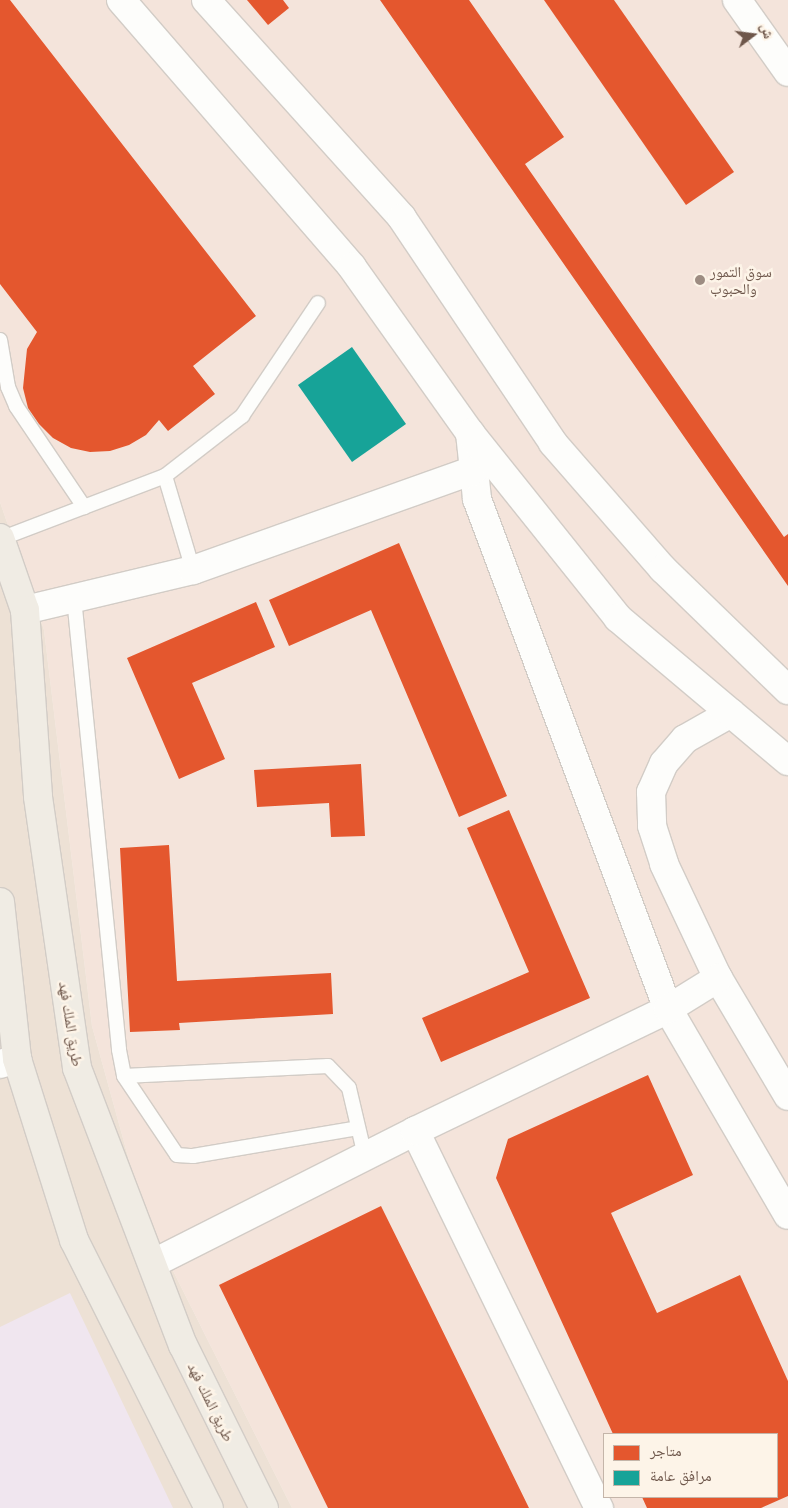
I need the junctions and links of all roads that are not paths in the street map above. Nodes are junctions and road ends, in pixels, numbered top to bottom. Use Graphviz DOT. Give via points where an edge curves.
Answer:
graph roads {
  1 [pos="121,0"];
  2 [pos="206,0"];
  3 [pos="737,0"];
  4 [pos="788,72"];
  5 [pos="318,303"];
  6 [pos="0,340"];
  7 [pos="470,433"];
  8 [pos="474,470"];
  9 [pos="165,476"];
  10 [pos="84,507"];
  11 [pos="0,538"];
  12 [pos="193,570"];
  13 [pos="74,598"];
  14 [pos="25,610"];
  15 [pos="788,690"];
  16 [pos="730,713"];
  17 [pos="788,761"];
  18 [pos="0,902"];
  19 [pos="718,978"];
  20 [pos="668,1009"];
  21 [pos="9,1062"];
  22 [pos="124,1076"];
  23 [pos="788,1096"];
  24 [pos="358,1128"];
  25 [pos="415,1131"];
  26 [pos="365,1156"];
  27 [pos="788,1215"];
  28 [pos="154,1263"];
  29 [pos="209,1508"];
  30 [pos="264,1508"];
  31 [pos="599,1508"];
  1 -- 7 [label="street" via="352,267"];
  2 -- 15 [label="street" via="402,218 553,443 662,569"];
  3 -- 4 [label="street"];
  5 -- 9 [label="lane" via="242,416"];
  6 -- 10 [label="lane" via="8,387 16,406"];
  7 -- 8 [label="street"];
  7 -- 16 [label="street" via="618,618"];
  8 -- 12 [label="street"];
  8 -- 20 [label="street" via="477,499"];
  9 -- 10 [label="lane"];
  9 -- 12 [label="lane"];
  10 -- 11 [label="lane"];
  11 -- 14 [label="main road, طريق الملك فهد"];
  12 -- 13 [label="street"];
  13 -- 14 [label="street"];
  13 -- 22 [label="lane"];
  14 -- 28 [label="main road, طريق الملك فهد" via="38,797 77,1068"];
  16 -- 17 [label="street"];
  16 -- 19 [label="street" via="685,739 664,763 651,792 652,826 664,864"];
  18 -- 21 [label="main road"];
  19 -- 20 [label="street"];
  19 -- 23 [label="street"];
  20 -- 25 [label="street"];
  20 -- 27 [label="street"];
  21 -- 29 [label="main road" via="74,1240"];
  22 -- 24 [label="lane" via="328,1066 349,1088"];
  22 -- 24 [label="lane" via="177,1155 194,1156"];
  24 -- 26 [label="lane"];
  25 -- 26 [label="street"];
  25 -- 31 [label="street"];
  26 -- 28 [label="street"];
  28 -- 30 [label="main road, طريق الملك فهد" via="183,1346"];
}
